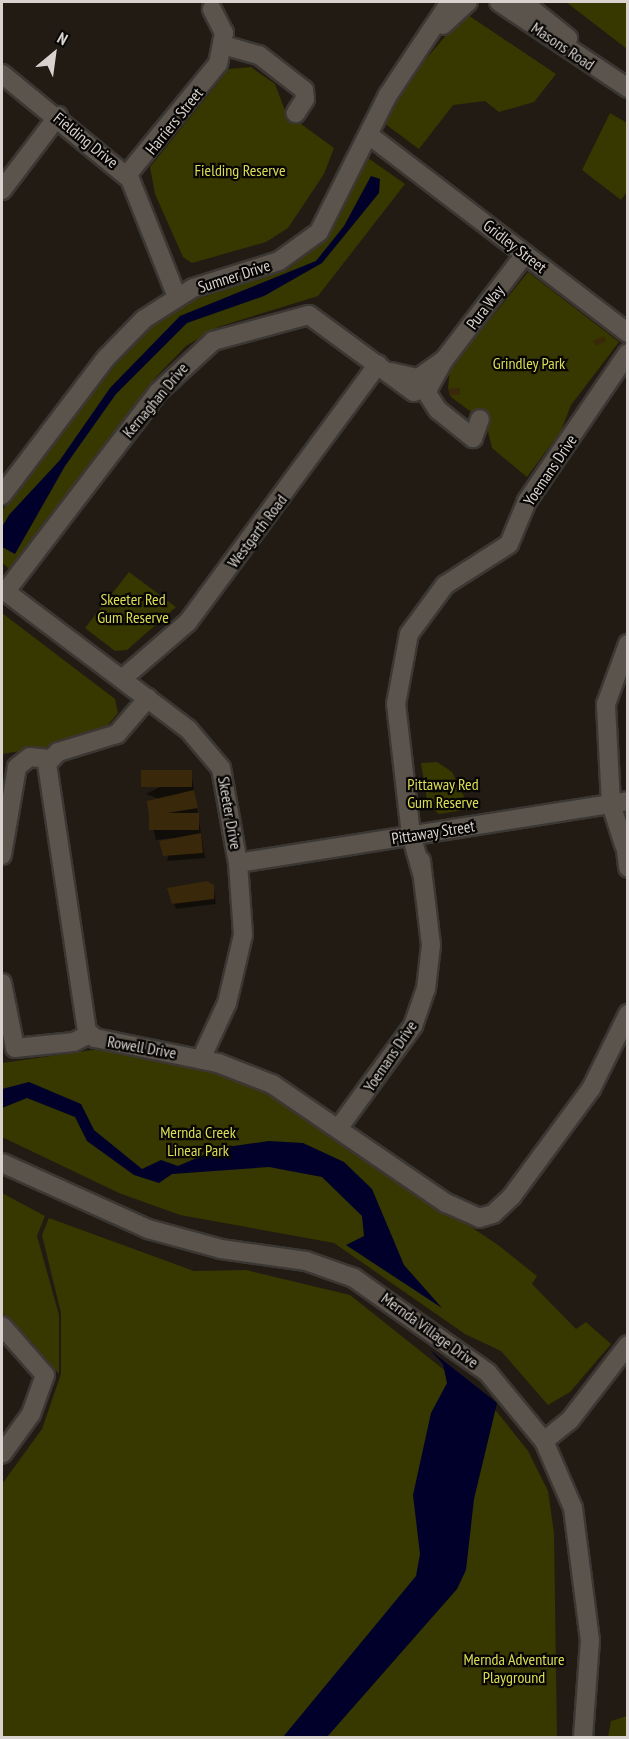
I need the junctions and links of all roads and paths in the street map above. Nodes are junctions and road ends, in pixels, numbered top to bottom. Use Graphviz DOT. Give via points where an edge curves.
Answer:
graph roads {
  1 [pos="450,2"];
  2 [pos="468,2"];
  3 [pos="499,2"];
  4 [pos="523,2"];
  5 [pos="207,5"];
  6 [pos="433,33"];
  7 [pos="229,46"];
  8 [pos="2,74"];
  9 [pos="627,87"];
  10 [pos="296,113"];
  11 [pos="58,116"];
  12 [pos="366,141"];
  13 [pos="127,175"];
  14 [pos="2,190"];
  15 [pos="525,254"];
  16 [pos="182,294"];
  17 [pos="627,333"];
  18 [pos="627,353"];
  19 [pos="382,367"];
  20 [pos="420,384"];
  21 [pos="480,419"];
  22 [pos="2,495"];
  23 [pos="3,588"];
  24 [pos="627,644"];
  25 [pos="126,682"];
  26 [pos="148,698"];
  27 [pos="49,759"];
  28 [pos="621,802"];
  29 [pos="416,835"];
  30 [pos="2,855"];
  31 [pos="238,863"];
  32 [pos="627,868"];
  33 [pos="2,983"];
  34 [pos="627,1014"];
  35 [pos="90,1035"];
  36 [pos="201,1059"];
  37 [pos="340,1126"];
  38 [pos="2,1163"];
  39 [pos="2,1326"];
  40 [pos="623,1359"];
  41 [pos="540,1436"];
  42 [pos="2,1454"];
  43 [pos="584,1737"];
  1 -- 6 [label="street, Sumner Drive"];
  2 -- 6 [label="street, Sumner Drive"];
  3 -- 9 [label="street, Masons Road"];
  4 -- 9 [label="street, Masons Road"];
  5 -- 7 [label="street" via="230,21"];
  6 -- 12 [label="street, Sumner Drive" via="388,95"];
  7 -- 10 [label="street" via="259,55 304,90 305,99"];
  7 -- 13 [label="street, Harriers Street"];
  8 -- 11 [label="street, Fielding Drive"];
  11 -- 13 [label="street, Fielding Drive"];
  11 -- 14 [label="street"];
  12 -- 15 [label="street, Gridley Street" via="402,159"];
  12 -- 16 [label="street, Sumner Drive" via="331,217 303,247"];
  13 -- 16 [label="street, Fielding Drive"];
  15 -- 17 [label="street, Gridley Street"];
  15 -- 20 [label="street, Pura Way" via="444,360 434,382"];
  16 -- 22 [label="street, Sumner Drive" via="125,337"];
  18 -- 29 [label="street, Yoemans Drive" via="527,501 509,544 445,585 409,634 396,704"];
  19 -- 20 [label="street, Kernaghan Drive"];
  19 -- 23 [label="street, Kernaghan Drive" via="309,315 213,340 170,376"];
  19 -- 25 [label="street, Westgarth Road" via="188,622 151,651"];
  20 -- 21 [label="street" via="438,410 473,438"];
  23 -- 25 [label="street, Skeeter Drive"];
  24 -- 28 [label="street" via="606,704 611,764"];
  25 -- 26 [label="street, Skeeter Drive"];
  26 -- 27 [label="street" via="117,734"];
  26 -- 31 [label="street, Skeeter Drive" via="204,742 218,760"];
  27 -- 30 [label="street" via="30,757 17,767"];
  27 -- 35 [label="street, Rowell Drive" via="48,788"];
  28 -- 29 [label="street, Pittaway Street"];
  28 -- 32 [label="street"];
  29 -- 31 [label="street, Pittaway Street"];
  29 -- 37 [label="street, Yoemans Drive" via="431,945 420,1009"];
  31 -- 36 [label="street, Skeeter Drive" via="243,908 239,960"];
  33 -- 35 [label="street" via="15,1048 74,1042"];
  34 -- 37 [label="street, Rowell Drive" via="608,1063 512,1196 493,1214 479,1218 446,1203"];
  35 -- 36 [label="street, Rowell Drive"];
  36 -- 37 [label="street, Rowell Drive" via="272,1084"];
  38 -- 41 [label="street, Mernda Village Drive" via="148,1229 221,1249 306,1261 354,1278 466,1355"];
  39 -- 42 [label="street" via="45,1375 31,1414"];
  40 -- 41 [label="street" via="581,1408"];
  41 -- 43 [label="street, Mernda Village Drive" via="573,1508 583,1560 590,1666"];
}
